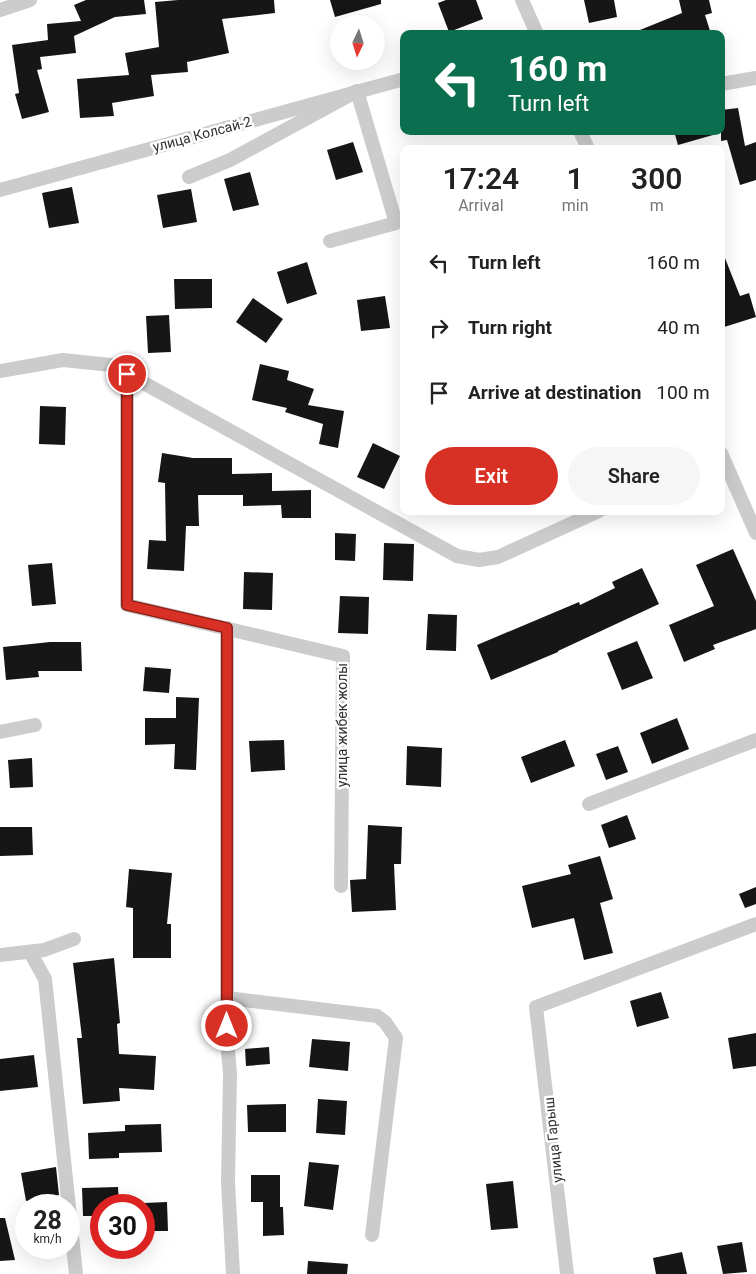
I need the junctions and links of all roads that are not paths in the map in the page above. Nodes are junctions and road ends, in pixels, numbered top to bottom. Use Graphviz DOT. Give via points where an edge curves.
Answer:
graph roads {
  1 [pos="30,0"];
  2 [pos="522,0"];
  3 [pos="0,10"];
  4 [pos="535,30"];
  5 [pos="756,78"];
  6 [pos="400,80"];
  7 [pos="725,83"];
  8 [pos="358,91"];
  9 [pos="189,178"];
  10 [pos="0,190"];
  11 [pos="330,241"];
  12 [pos="0,371"];
  13 [pos="127,374"];
  14 [pos="725,462"];
  15 [pos="590,515"];
  16 [pos="756,533"];
  17 [pos="227,628"];
  18 [pos="35,725"];
  19 [pos="0,732"];
  20 [pos="756,740"];
  21 [pos="589,804"];
  22 [pos="341,886"];
  23 [pos="756,924"];
  24 [pos="74,939"];
  25 [pos="30,952"];
  26 [pos="0,955"];
  27 [pos="227,998"];
  28 [pos="372,1235"];
  29 [pos="76,1274"];
  30 [pos="233,1274"];
  31 [pos="567,1274"];
  1 -- 3 [label="street"];
  2 -- 4 [label="street"];
  5 -- 7 [label="street"];
  6 -- 8 [label="street, улица Колсай-2"];
  8 -- 9 [label="street" via="230,160"];
  8 -- 10 [label="street, улица Колсай-2"];
  8 -- 11 [label="street" via="396,223"];
  12 -- 13 [label="street" via="63,360 111,365"];
  13 -- 15 [label="street" via="457,556 479,560 498,557"];
  13 -- 17 [label="street, улица жибек жолы" via="127,605"];
  14 -- 16 [label="street"];
  17 -- 22 [label="street, улица жибек жолы" via="343,656"];
  17 -- 27 [label="street"];
  18 -- 19 [label="street"];
  20 -- 21 [label="street"];
  23 -- 31 [label="street, улица Гарыш" via="536,1006"];
  24 -- 25 [label="street"];
  25 -- 26 [label="street"];
  25 -- 29 [label="street" via="45,979"];
  27 -- 28 [label="street" via="377,1016 386,1022 396,1038"];
  27 -- 30 [label="street" via="230,1073 228,1182"];
}
